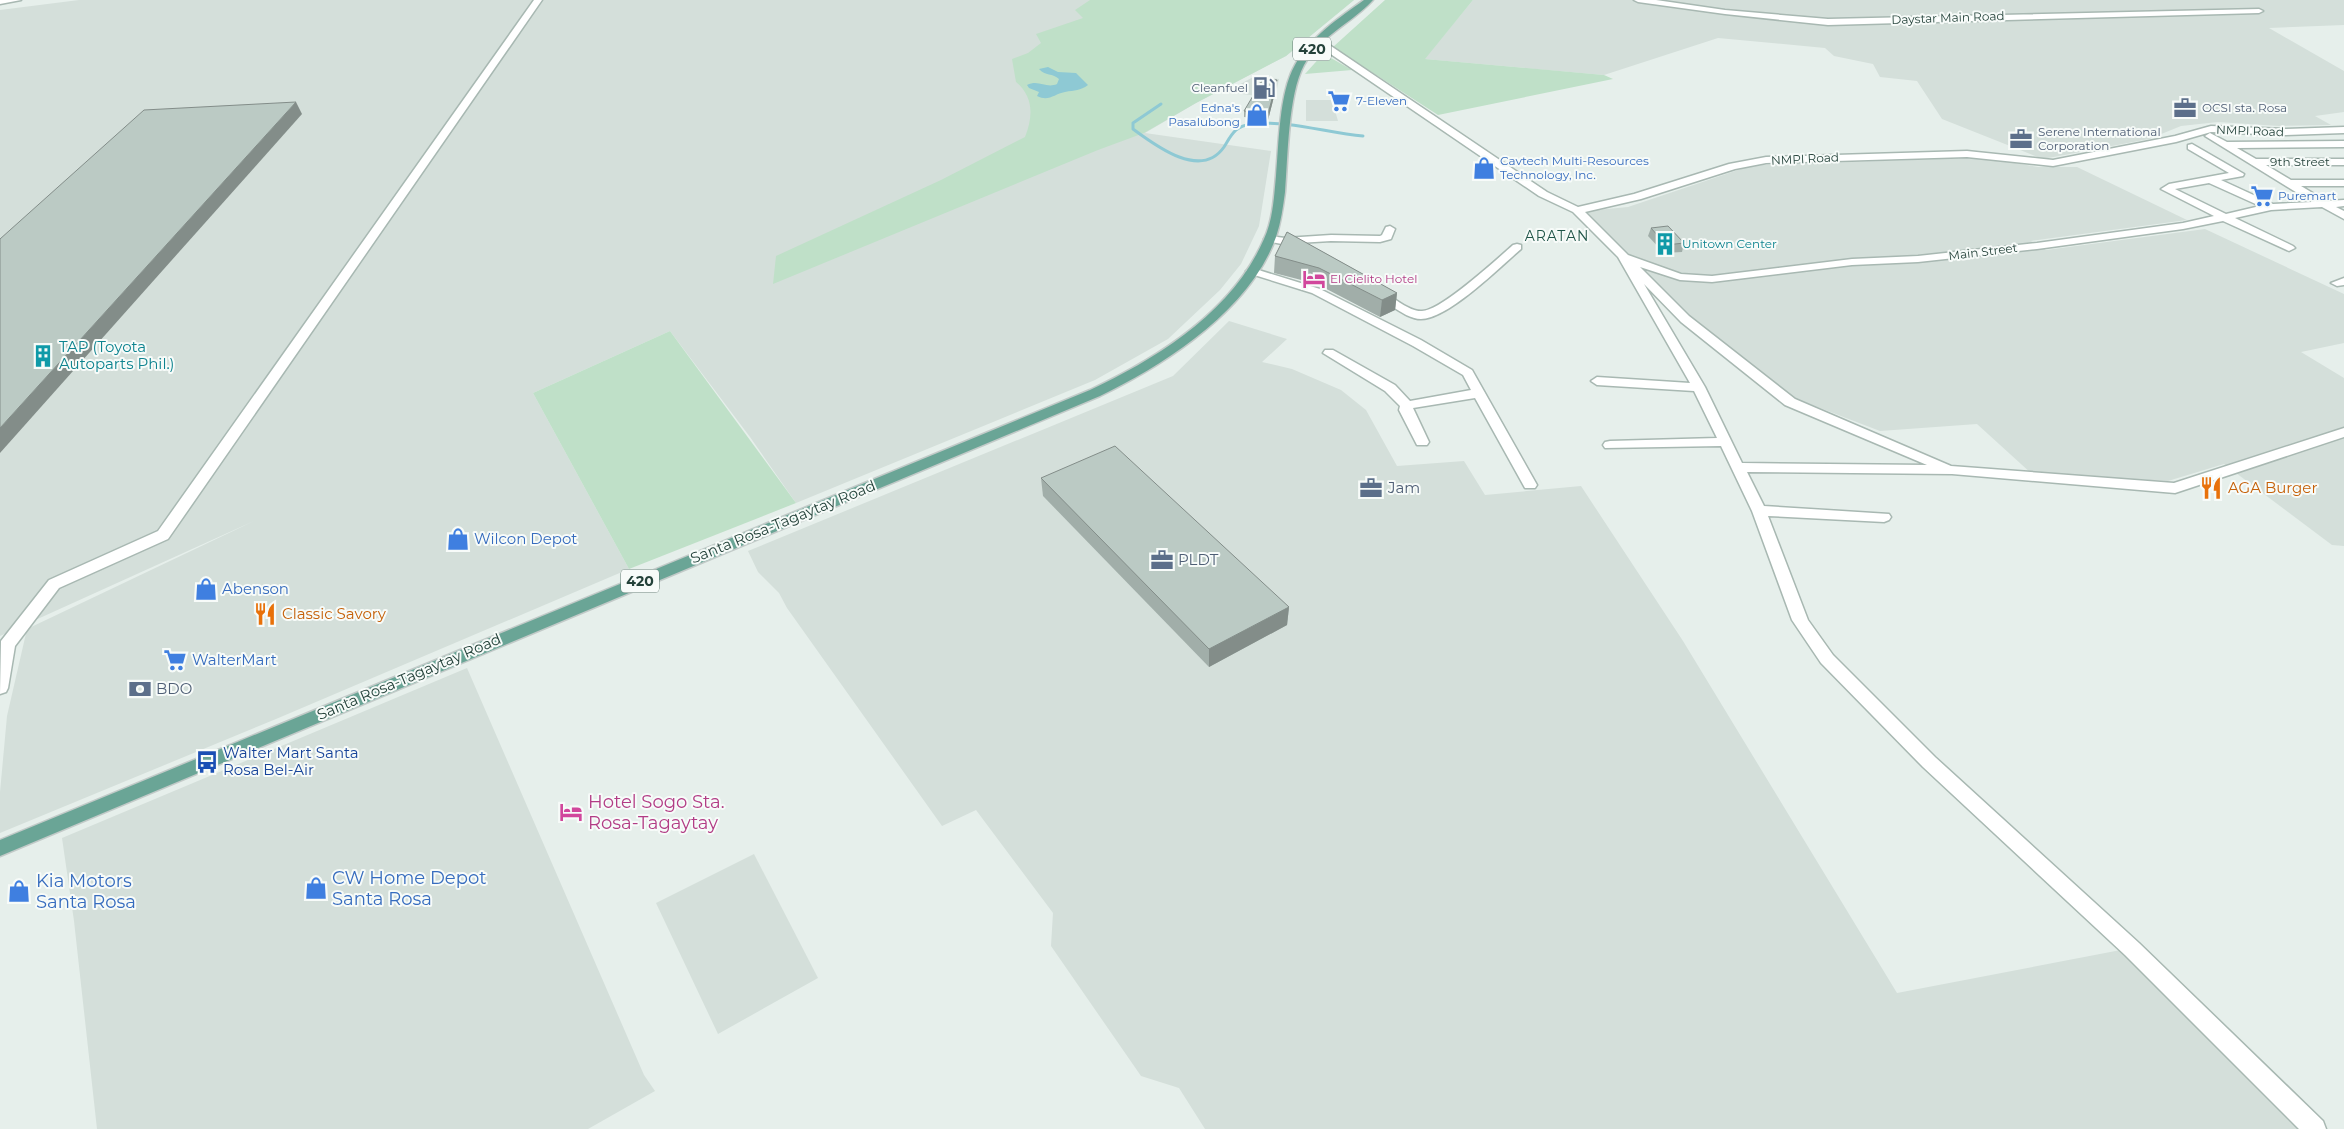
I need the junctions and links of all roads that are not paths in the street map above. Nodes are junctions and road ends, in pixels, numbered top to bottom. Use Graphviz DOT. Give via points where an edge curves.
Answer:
graph roads {
  1 [pos="17,0"];
  2 [pos="538,0"];
  3 [pos="1369,0"];
  4 [pos="1638,0"];
  5 [pos="0,2"];
  6 [pos="2258,11"];
  7 [pos="1319,42"];
  8 [pos="2344,130"];
  9 [pos="2210,136"];
  10 [pos="2344,144"];
  11 [pos="2227,145"];
  12 [pos="2192,147"];
  13 [pos="2257,162"];
  14 [pos="2344,162"];
  15 [pos="2208,179"];
  16 [pos="2344,183"];
  17 [pos="2289,184"];
  18 [pos="2324,203"];
  19 [pos="2344,203"];
  20 [pos="2271,207"];
  21 [pos="1577,210"];
  22 [pos="2344,216"];
  23 [pos="2227,218"];
  24 [pos="1390,229"];
  25 [pos="1270,239"];
  26 [pos="1285,241"];
  27 [pos="1517,247"];
  28 [pos="2289,248"];
  29 [pos="1311,256"];
  30 [pos="1622,257"];
  31 [pos="1252,271"];
  32 [pos="1371,290"];
  33 [pos="1328,353"];
  34 [pos="1597,381"];
  35 [pos="1699,387"];
  36 [pos="1479,393"];
  37 [pos="1407,405"];
  38 [pos="2344,432"];
  39 [pos="1422,442"];
  40 [pos="1725,442"];
  41 [pos="1610,445"];
  42 [pos="1737,467"];
  43 [pos="1952,470"];
  44 [pos="1530,485"];
  45 [pos="1759,511"];
  46 [pos="1884,517"];
  47 [pos="0,688"];
  48 [pos="0,848"];
  49 [pos="2315,1129"];
  1 -- 5 [label="street"];
  2 -- 47 [label="street" via="163,535 54,584 8,645"];
  3 -- 7 [label="main road, Santa Rosa-Tagaytay Road / 420"];
  4 -- 6 [label="street, Daystar Main Road" via="1828,22"];
  7 -- 21 [label="street" via="1543,194"];
  7 -- 25 [label="main road, Santa Rosa-Tagaytay Road / 420" via="1299,66"];
  8 -- 21 [label="street, NMPI Road" via="2211,129 2053,163 1967,154 1766,160 1733,166 1637,197"];
  9 -- 11 [label="street"];
  10 -- 11 [label="street"];
  11 -- 13 [label="street"];
  12 -- 15 [label="street" via="2239,174"];
  13 -- 14 [label="street, 9th Street"];
  13 -- 17 [label="street"];
  15 -- 20 [label="street"];
  15 -- 23 [label="street" via="2166,190"];
  16 -- 17 [label="street"];
  17 -- 18 [label="street"];
  18 -- 19 [label="street, Main Street"];
  18 -- 20 [label="street, Main Street"];
  18 -- 22 [label="street"];
  20 -- 23 [label="street, Main Street"];
  21 -- 30 [label="street"];
  23 -- 28 [label="street"];
  23 -- 30 [label="street, Main Street" via="2038,246 1918,260 1852,262 1703,280 1680,277"];
  24 -- 26 [label="street" via="1387,237 1380,239"];
  25 -- 26 [label="street"];
  25 -- 31 [label="main road, Santa Rosa-Tagaytay Road / 420"];
  26 -- 29 [label="street"];
  27 -- 32 [label="street" via="1431,314 1415,314"];
  30 -- 35 [label="street"];
  30 -- 43 [label="street" via="1685,319 1790,402"];
  31 -- 36 [label="street" via="1316,291 1417,343 1468,373"];
  31 -- 48 [label="main road, Santa Rosa-Tagaytay Road / 420" via="1202,326 1165,356 1120,383"];
  33 -- 37 [label="street" via="1390,388"];
  34 -- 35 [label="street"];
  35 -- 40 [label="street"];
  36 -- 37 [label="street"];
  36 -- 44 [label="street"];
  37 -- 39 [label="street" via="1406,410"];
  38 -- 43 [label="street" via="2175,488"];
  40 -- 41 [label="street"];
  40 -- 42 [label="street"];
  42 -- 43 [label="street"];
  42 -- 45 [label="street"];
  45 -- 46 [label="street"];
  45 -- 49 [label="street" via="1800,620 1827,659 1929,762 2132,949"];
}
